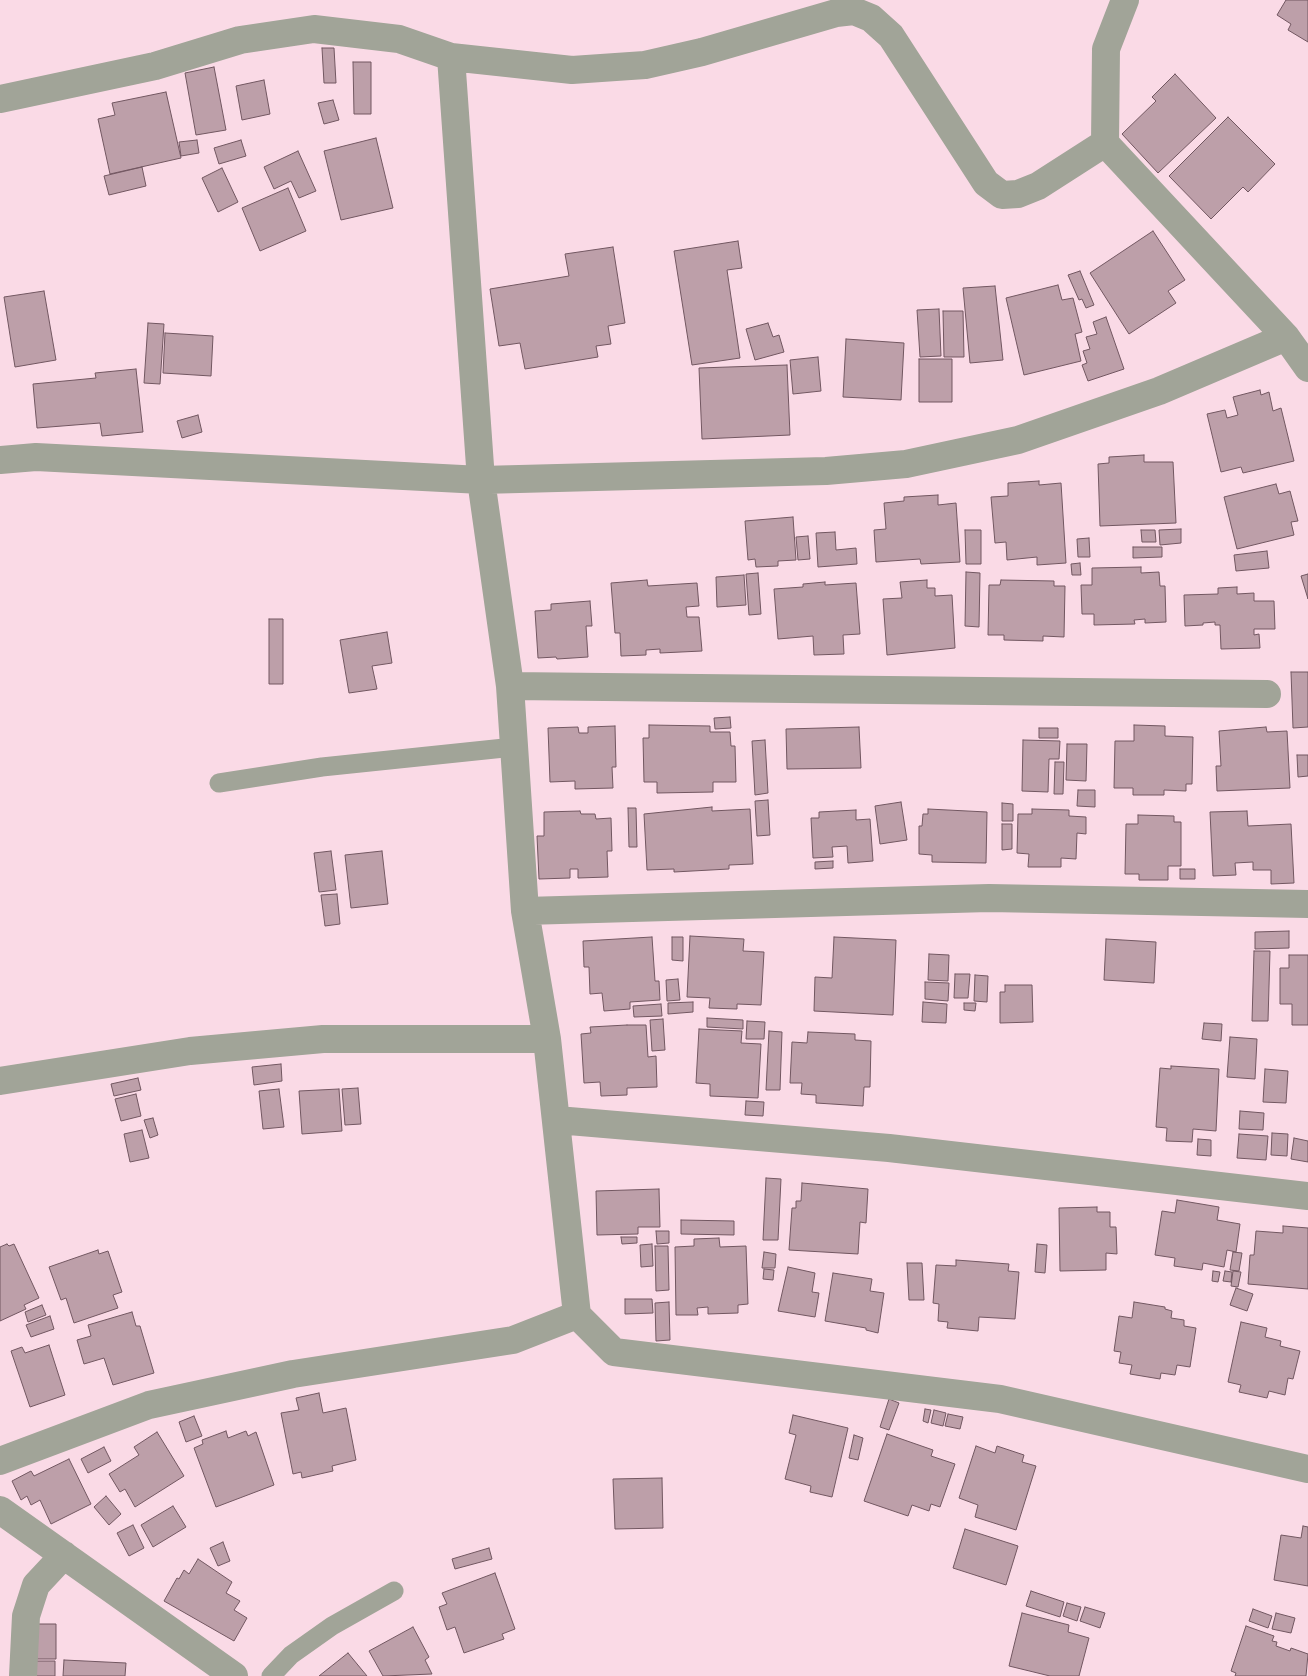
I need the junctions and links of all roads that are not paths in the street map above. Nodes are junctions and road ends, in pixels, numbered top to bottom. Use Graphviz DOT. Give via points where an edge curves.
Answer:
graph roads {
  1 [pos="1125,0"];
  2 [pos="451,57"];
  3 [pos="0,99"];
  4 [pos="1104,144"];
  5 [pos="1286,336"];
  6 [pos="1308,368"];
  7 [pos="0,460"];
  8 [pos="481,480"];
  9 [pos="510,686"];
  10 [pos="1267,694"];
  11 [pos="514,746"];
  12 [pos="219,783"];
  13 [pos="1308,904"];
  14 [pos="525,911"];
  15 [pos="547,1039"];
  16 [pos="0,1081"];
  17 [pos="557,1120"];
  18 [pos="1308,1196"];
  19 [pos="576,1315"];
  20 [pos="0,1461"];
  21 [pos="1308,1469"];
  22 [pos="0,1510"];
  23 [pos="64,1555"];
  24 [pos="394,1591"];
  25 [pos="23,1676"];
  26 [pos="234,1676"];
  27 [pos="271,1676"];
  1 -- 4 [label="street" via="1106,49"];
  2 -- 3 [label="street" via="399,39 314,29 240,40 155,66"];
  2 -- 4 [label="street" via="572,70 645,65 836,13 854,11 871,18 891,36 986,183 1002,195 1018,194 1038,186"];
  2 -- 8 [label="street"];
  4 -- 5 [label="street"];
  5 -- 6 [label="street"];
  5 -- 8 [label="street" via="1159,391 1018,440 906,464 826,471"];
  7 -- 8 [label="street" via="36,457"];
  8 -- 9 [label="street"];
  9 -- 10 [label="street"];
  9 -- 11 [label="street"];
  11 -- 12 [label="lane" via="322,767"];
  11 -- 14 [label="street"];
  13 -- 14 [label="street" via="989,898"];
  14 -- 15 [label="street"];
  15 -- 16 [label="street" via="323,1039 190,1051"];
  15 -- 17 [label="street"];
  17 -- 18 [label="street" via="889,1148"];
  17 -- 19 [label="street"];
  19 -- 20 [label="street" via="512,1340 293,1374 149,1405"];
  19 -- 21 [label="street" via="614,1352 1000,1399"];
  22 -- 23 [label="street"];
  23 -- 25 [label="street" via="36,1585 26,1616"];
  23 -- 26 [label="street"];
  24 -- 27 [label="lane" via="332,1626 291,1655"];
}
